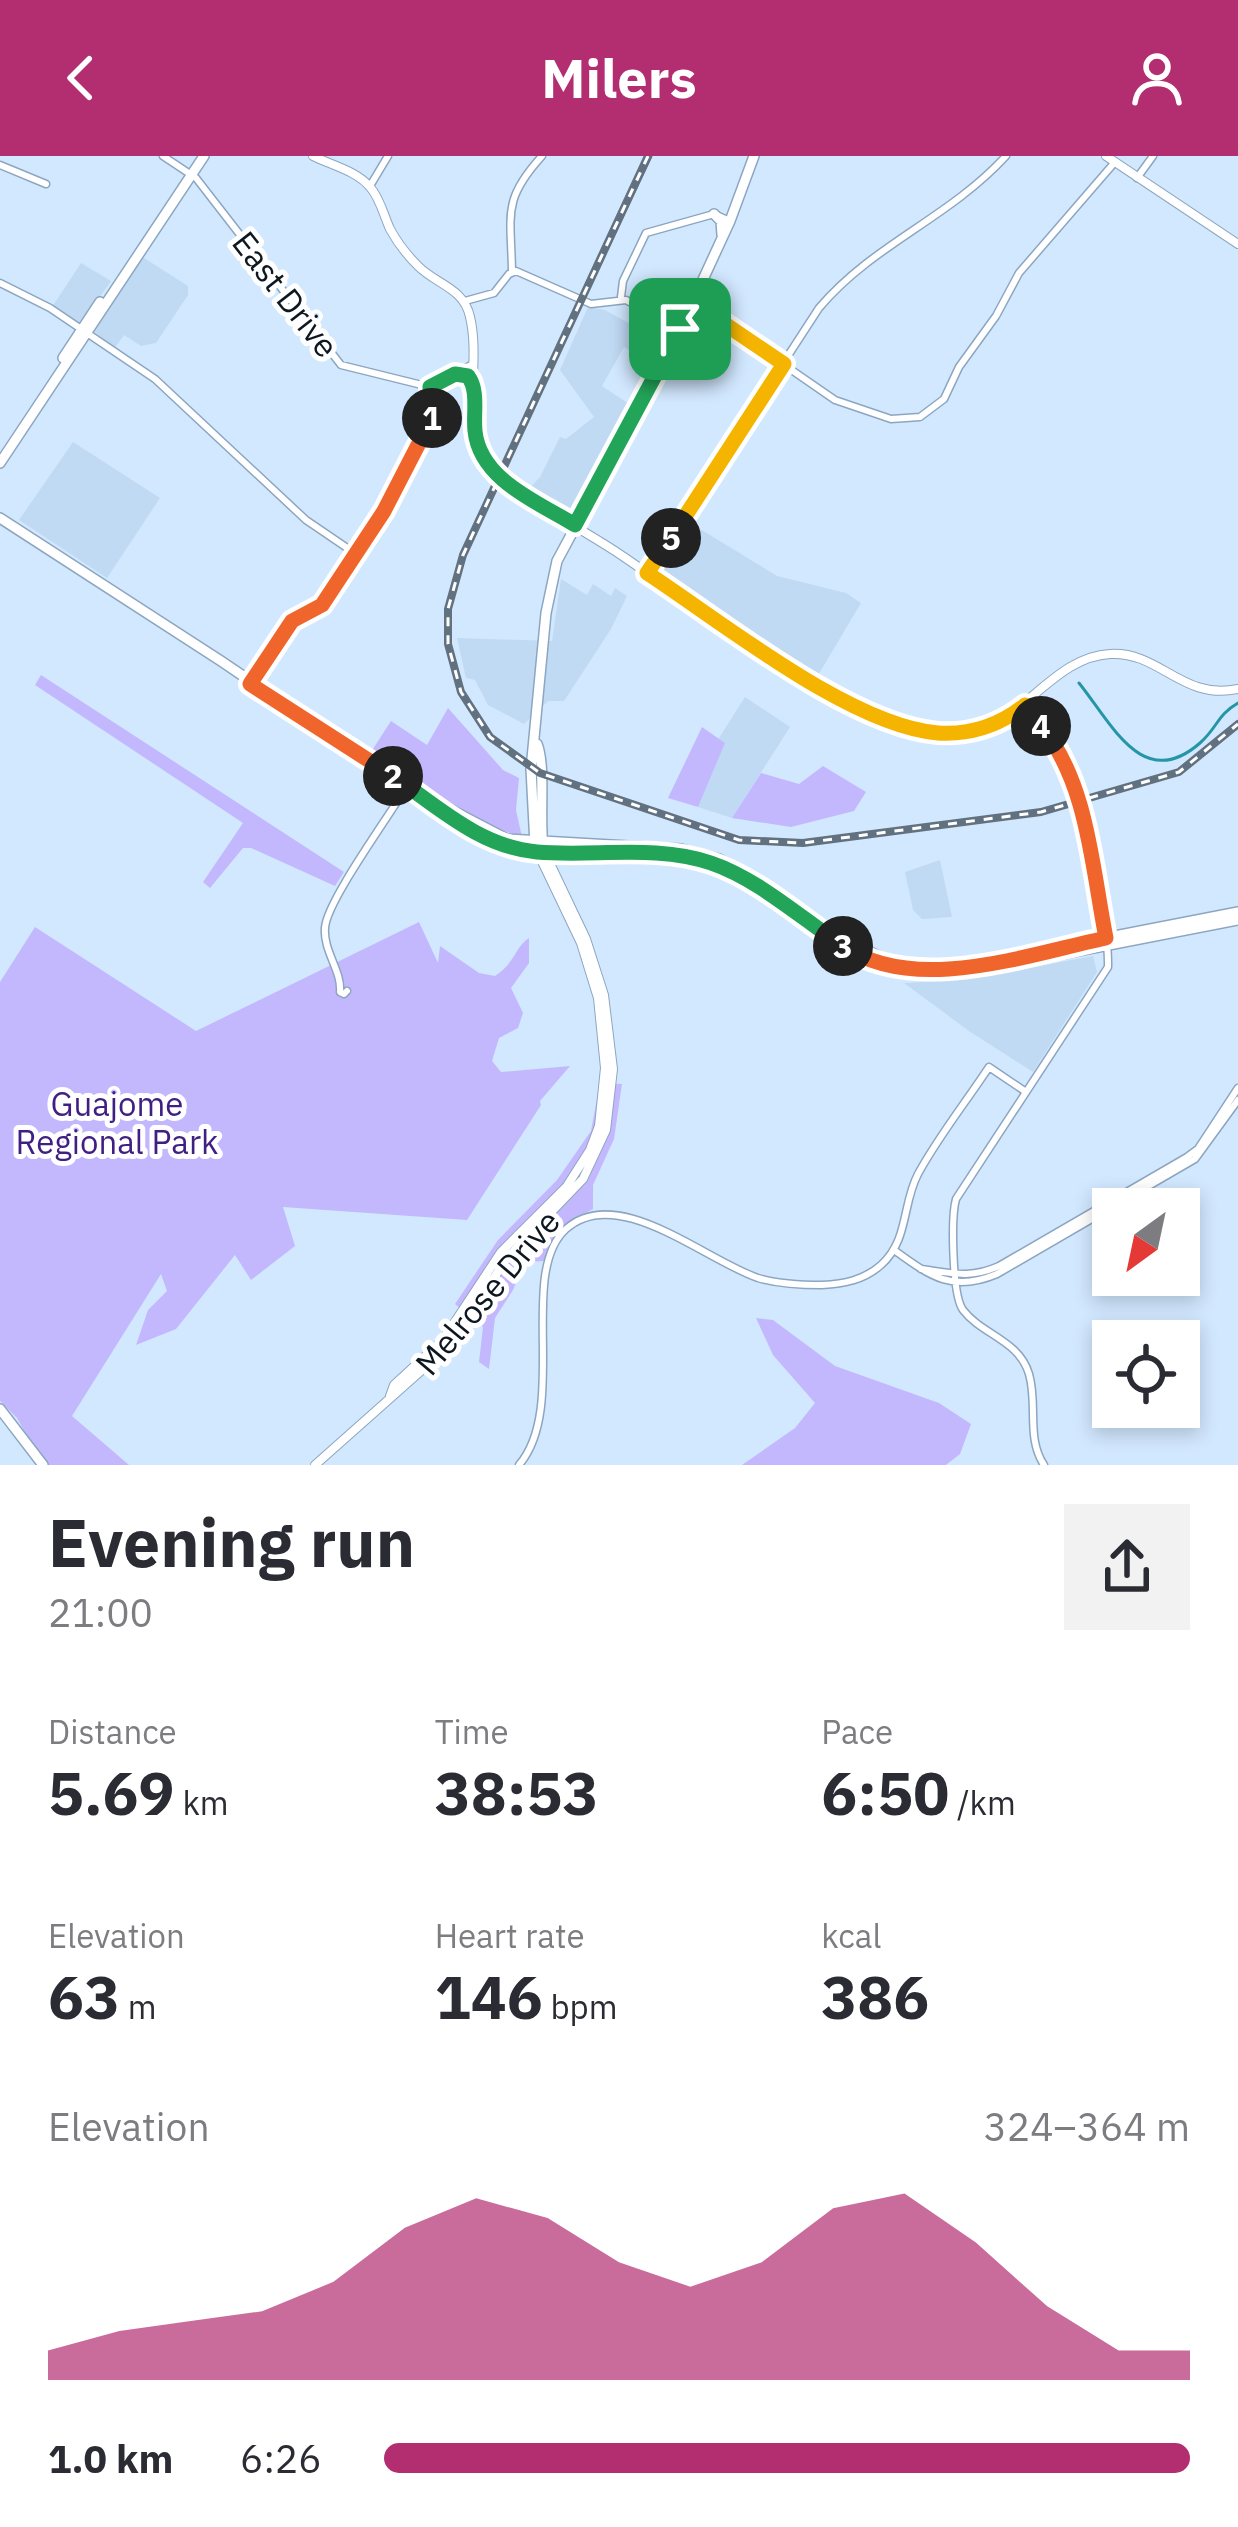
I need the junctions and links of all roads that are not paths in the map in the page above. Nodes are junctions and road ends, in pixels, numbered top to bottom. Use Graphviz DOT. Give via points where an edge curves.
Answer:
graph roads {
  1 [pos="163,156"];
  2 [pos="200,156"];
  3 [pos="313,156"];
  4 [pos="388,156"];
  5 [pos="542,156"];
  6 [pos="754,156"];
  7 [pos="1006,156"];
  8 [pos="1151,156"];
  9 [pos="1110,159"];
  10 [pos="0,165"];
  11 [pos="189,173"];
  12 [pos="1137,178"];
  13 [pos="46,184"];
  14 [pos="370,186"];
  15 [pos="713,214"];
  16 [pos="730,221"];
  17 [pos="722,238"];
  18 [pos="1238,244"];
  19 [pos="512,271"];
  20 [pos="0,283"];
  21 [pos="621,299"];
  22 [pos="465,301"];
  23 [pos="690,306"];
  24 [pos="680,329"];
  25 [pos="84,332"];
  26 [pos="473,364"];
  27 [pos="784,364"];
  28 [pos="54,372"];
  29 [pos="455,374"];
  30 [pos="474,385"];
  31 [pos="430,387"];
  32 [pos="51,389"];
  33 [pos="34,411"];
  34 [pos="0,463"];
  35 [pos="0,518"];
  36 [pos="575,525"];
  37 [pos="356,554"];
  38 [pos="647,573"];
  39 [pos="250,684"];
  40 [pos="1238,689"];
  41 [pos="1025,705"];
  42 [pos="407,786"];
  43 [pos="540,847"];
  44 [pos="647,847"];
  45 [pos="614,853"];
  46 [pos="1238,916"];
  47 [pos="1106,942"];
  48 [pos="329,957"];
  49 [pos="862,959"];
  50 [pos="889,963"];
  51 [pos="1238,1088"];
  52 [pos="1026,1092"];
  53 [pos="1238,1100"];
  54 [pos="894,1250"];
  55 [pos="957,1280"];
  56 [pos="0,1408"];
  57 [pos="43,1465"];
  58 [pos="315,1465"];
  59 [pos="519,1465"];
  60 [pos="1044,1465"];
  1 -- 11 [label="street, East Drive"];
  2 -- 11 [label="main road"];
  3 -- 14 [label="main road"];
  4 -- 14 [label="street"];
  5 -- 19 [label="street" via="511,200"];
  6 -- 16 [label="main road"];
  7 -- 27 [label="street" via="971,192 845,276"];
  8 -- 12 [label="street"];
  9 -- 12 [label="main road"];
  9 -- 27 [label="street" via="1019,273 931,412 904,421 851,407"];
  10 -- 13 [label="street"];
  11 -- 25 [label="main road"];
  11 -- 31 [label="street, East Drive" via="341,365"];
  12 -- 18 [label="main road"];
  14 -- 22 [label="main road" via="411,258"];
  15 -- 16 [label="street"];
  15 -- 17 [label="main road"];
  15 -- 21 [label="street" via="646,233"];
  16 -- 17 [label="main road"];
  17 -- 23 [label="main road"];
  19 -- 21 [label="street" via="595,305"];
  19 -- 22 [label="street" via="497,291"];
  20 -- 25 [label="street"];
  21 -- 24 [label="street"];
  22 -- 26 [label="main road"];
  23 -- 24 [label="main road"];
  23 -- 27 [label="street"];
  24 -- 36 [label="main road"];
  25 -- 28 [label="main road"];
  25 -- 32 [label="main road"];
  25 -- 37 [label="street" via="155,379 306,520"];
  26 -- 29 [label="street"];
  26 -- 30 [label="main road"];
  27 -- 38 [label="street"];
  28 -- 32 [label="main road"];
  28 -- 33 [label="main road"];
  29 -- 30 [label="main road"];
  29 -- 31 [label="street"];
  30 -- 36 [label="main road" via="482,457 499,477"];
  31 -- 37 [label="street" via="430,427"];
  32 -- 33 [label="main road"];
  33 -- 34 [label="main road"];
  35 -- 39 [label="main road"];
  36 -- 38 [label="main road"];
  36 -- 43 [label="main road" via="548,596 531,769"];
  37 -- 39 [label="street" via="322,605 289,624"];
  38 -- 41 [label="main road" via="828,693 905,725 970,731"];
  39 -- 42 [label="main road"];
  40 -- 41 [label="main road" via="1199,690 1139,658 1111,654 1075,665"];
  41 -- 47 [label="street" via="1067,765"];
  42 -- 43 [label="main road" via="496,835"];
  42 -- 48 [label="street" via="328,908"];
  43 -- 44 [label="main road"];
  43 -- 45 [label="main road"];
  43 -- 58 [label="main road, Melrose Drive" via="586,938 604,995 613,1069 606,1130 583,1179 507,1258 457,1336"];
  44 -- 45 [label="main road"];
  44 -- 50 [label="main road" via="719,859"];
  45 -- 49 [label="main road" via="711,863"];
  46 -- 47 [label="main road"];
  47 -- 49 [label="main road" via="938,976"];
  47 -- 50 [label="main road" via="957,968"];
  47 -- 52 [label="street" via="1108,968"];
  48 -- 48 [label="street" via="340,992 344,994 346,988"];
  49 -- 50 [label="main road"];
  51 -- 55 [label="street" via="1187,1157 999,1266"];
  52 -- 54 [label="street" via="989,1067 914,1180"];
  52 -- 55 [label="street" via="954,1204"];
  53 -- 55 [label="street" via="1195,1159 997,1274"];
  54 -- 55 [label="street" via="925,1274"];
  54 -- 59 [label="street" via="861,1278 793,1285 756,1277 627,1216 579,1220 549,1258 539,1420"];
  55 -- 60 [label="street" via="964,1310 1012,1347 1029,1373"];
  56 -- 57 [label="main road"];
}
